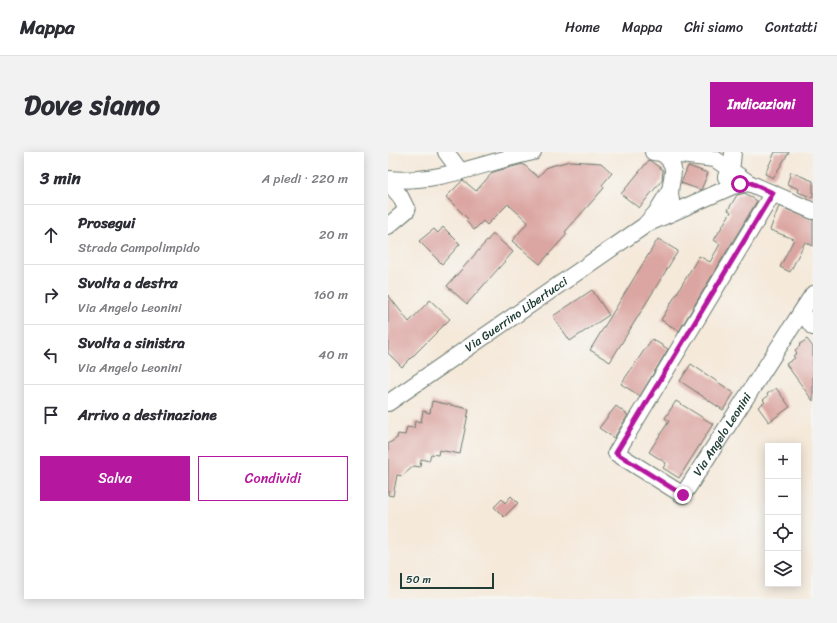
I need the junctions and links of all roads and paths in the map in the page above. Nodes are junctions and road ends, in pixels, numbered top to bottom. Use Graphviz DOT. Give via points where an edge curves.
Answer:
graph roads {
  1 [pos="446,152"];
  2 [pos="534,152"];
  3 [pos="733,152"];
  4 [pos="737,152"];
  5 [pos="658,153"];
  6 [pos="701,154"];
  7 [pos="729,168"];
  8 [pos="460,171"];
  9 [pos="388,181"];
  10 [pos="760,188"];
  11 [pos="670,190"];
  12 [pos="712,196"];
  13 [pos="685,208"];
  14 [pos="813,211"];
  15 [pos="388,226"];
  16 [pos="644,226"];
  17 [pos="813,294"];
  18 [pos="802,312"];
  19 [pos="813,327"];
  20 [pos="388,403"];
  1 -- 8 [label="street"];
  2 -- 8 [label="street"];
  3 -- 7 [label="street, Via Guerrino Libertucci"];
  4 -- 10 [label="street" via="750,177"];
  5 -- 6 [label="street"];
  5 -- 11 [label="street, Via Guerrino Libertucci" via="671,162 674,170"];
  6 -- 7 [label="street"];
  7 -- 10 [label="street"];
  7 -- 12 [label="street, Via Guerrino Libertucci" via="721,186"];
  8 -- 9 [label="street" via="426,179"];
  9 -- 15 [label="street" via="407,210"];
  10 -- 12 [label="street, Via Guerrino Libertucci" via="733,186"];
  10 -- 14 [label="street"];
  10 -- 18 [label="street, Via Angelo Leonini" via="616,453 683,495"];
  11 -- 13 [label="street" via="675,205"];
  11 -- 16 [label="street, Via Guerrino Libertucci" via="656,213"];
  12 -- 13 [label="street, Via Guerrino Libertucci"];
  13 -- 16 [label="street, Via Guerrino Libertucci"];
  16 -- 20 [label="street, Via Guerrino Libertucci"];
  17 -- 18 [label="street, Via Angelo Leonini"];
  18 -- 19 [label="street"];
}
